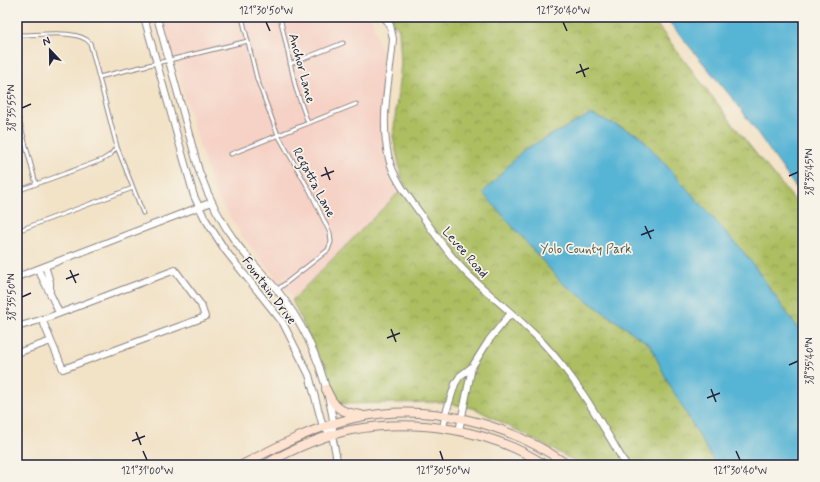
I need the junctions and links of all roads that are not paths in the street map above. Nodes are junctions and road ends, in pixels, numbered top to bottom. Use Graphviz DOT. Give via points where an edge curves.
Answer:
graph roads {
  1 [pos="144,17"];
  2 [pos="157,17"];
  3 [pos="242,17"];
  4 [pos="280,17"];
  5 [pos="384,17"];
  6 [pos="17,35"];
  7 [pos="248,41"];
  8 [pos="343,43"];
  9 [pos="168,60"];
  10 [pos="157,63"];
  11 [pos="290,64"];
  12 [pos="99,77"];
  13 [pos="356,104"];
  14 [pos="17,112"];
  15 [pos="308,123"];
  16 [pos="278,135"];
  17 [pos="116,147"];
  18 [pos="231,154"];
  19 [pos="36,184"];
  20 [pos="133,188"];
  21 [pos="17,191"];
  22 [pos="212,202"];
  23 [pos="200,208"];
  24 [pos="143,214"];
  25 [pos="17,231"];
  26 [pos="45,266"];
  27 [pos="38,269"];
  28 [pos="17,276"];
  29 [pos="50,290"];
  30 [pos="277,290"];
  31 [pos="59,313"];
  32 [pos="511,313"];
  33 [pos="42,319"];
  34 [pos="17,327"];
  35 [pos="51,341"];
  36 [pos="17,354"];
  37 [pos="472,367"];
  38 [pos="326,389"];
  39 [pos="370,416"];
  40 [pos="445,416"];
  41 [pos="461,417"];
  42 [pos="335,424"];
  43 [pos="324,427"];
  44 [pos="443,429"];
  45 [pos="459,431"];
  46 [pos="332,435"];
  47 [pos="242,465"];
  48 [pos="264,465"];
  49 [pos="338,465"];
  50 [pos="545,465"];
  51 [pos="568,465"];
  52 [pos="626,465"];
  1 -- 10 [label="street, Fountain Drive"];
  2 -- 9 [label="street, Fountain Drive"];
  3 -- 7 [label="lane, Regatta Lane"];
  4 -- 11 [label="lane, Anchor Lane"];
  5 -- 32 [label="street, Levee Road" via="390,25 393,39 384,124 389,161 400,183 437,237 475,281"];
  6 -- 12 [label="lane" via="73,34 86,38 90,43"];
  7 -- 9 [label="lane"];
  7 -- 16 [label="lane, Regatta Lane" via="257,79"];
  8 -- 11 [label="lane"];
  9 -- 10 [label="lane"];
  9 -- 22 [label="street, Fountain Drive" via="198,171"];
  10 -- 12 [label="lane"];
  10 -- 23 [label="street, Fountain Drive" via="187,173"];
  11 -- 15 [label="lane, Anchor Lane"];
  12 -- 17 [label="lane"];
  13 -- 15 [label="lane, Anchor Lane"];
  14 -- 19 [label="lane"];
  15 -- 16 [label="lane, Anchor Lane"];
  16 -- 18 [label="lane, Anchor Lane"];
  16 -- 30 [label="lane, Regatta Lane" via="324,217 331,242 328,250"];
  17 -- 19 [label="lane" via="102,160"];
  17 -- 20 [label="lane"];
  19 -- 21 [label="lane"];
  20 -- 24 [label="lane"];
  20 -- 25 [label="lane"];
  22 -- 23 [label="street"];
  22 -- 30 [label="street, Fountain Drive" via="236,243"];
  23 -- 26 [label="street"];
  23 -- 43 [label="street, Fountain Drive" via="225,250 283,323 309,375"];
  26 -- 27 [label="street"];
  26 -- 29 [label="street"];
  27 -- 28 [label="street"];
  27 -- 29 [label="street" via="44,284"];
  29 -- 31 [label="street"];
  30 -- 38 [label="street, Fountain Drive" via="308,341"];
  31 -- 33 [label="street"];
  31 -- 35 [label="street" via="175,270 201,305 205,317 62,369"];
  32 -- 37 [label="street"];
  32 -- 52 [label="street, Levee Road" via="543,343 567,372 592,407"];
  33 -- 34 [label="street"];
  33 -- 35 [label="street"];
  35 -- 36 [label="street"];
  37 -- 40 [label="street" via="460,376 455,384"];
  37 -- 41 [label="street"];
  38 -- 39 [label="street" via="332,402 339,409"];
  38 -- 42 [label="street, Fountain Drive"];
  39 -- 40 [label="street" via="412,413"];
  39 -- 42 [label="street"];
  40 -- 41 [label="street"];
  40 -- 44 [label="street"];
  41 -- 45 [label="street"];
  41 -- 51 [label="street" via="525,440"];
  42 -- 43 [label="street"];
  42 -- 46 [label="street, Fountain Drive"];
  43 -- 46 [label="street, Fountain Drive"];
  43 -- 47 [label="street" via="299,436"];
  44 -- 45 [label="street"];
  44 -- 46 [label="street" via="402,425 352,430"];
  45 -- 50 [label="street" via="494,441"];
  46 -- 48 [label="street"];
  46 -- 49 [label="street"];
}
